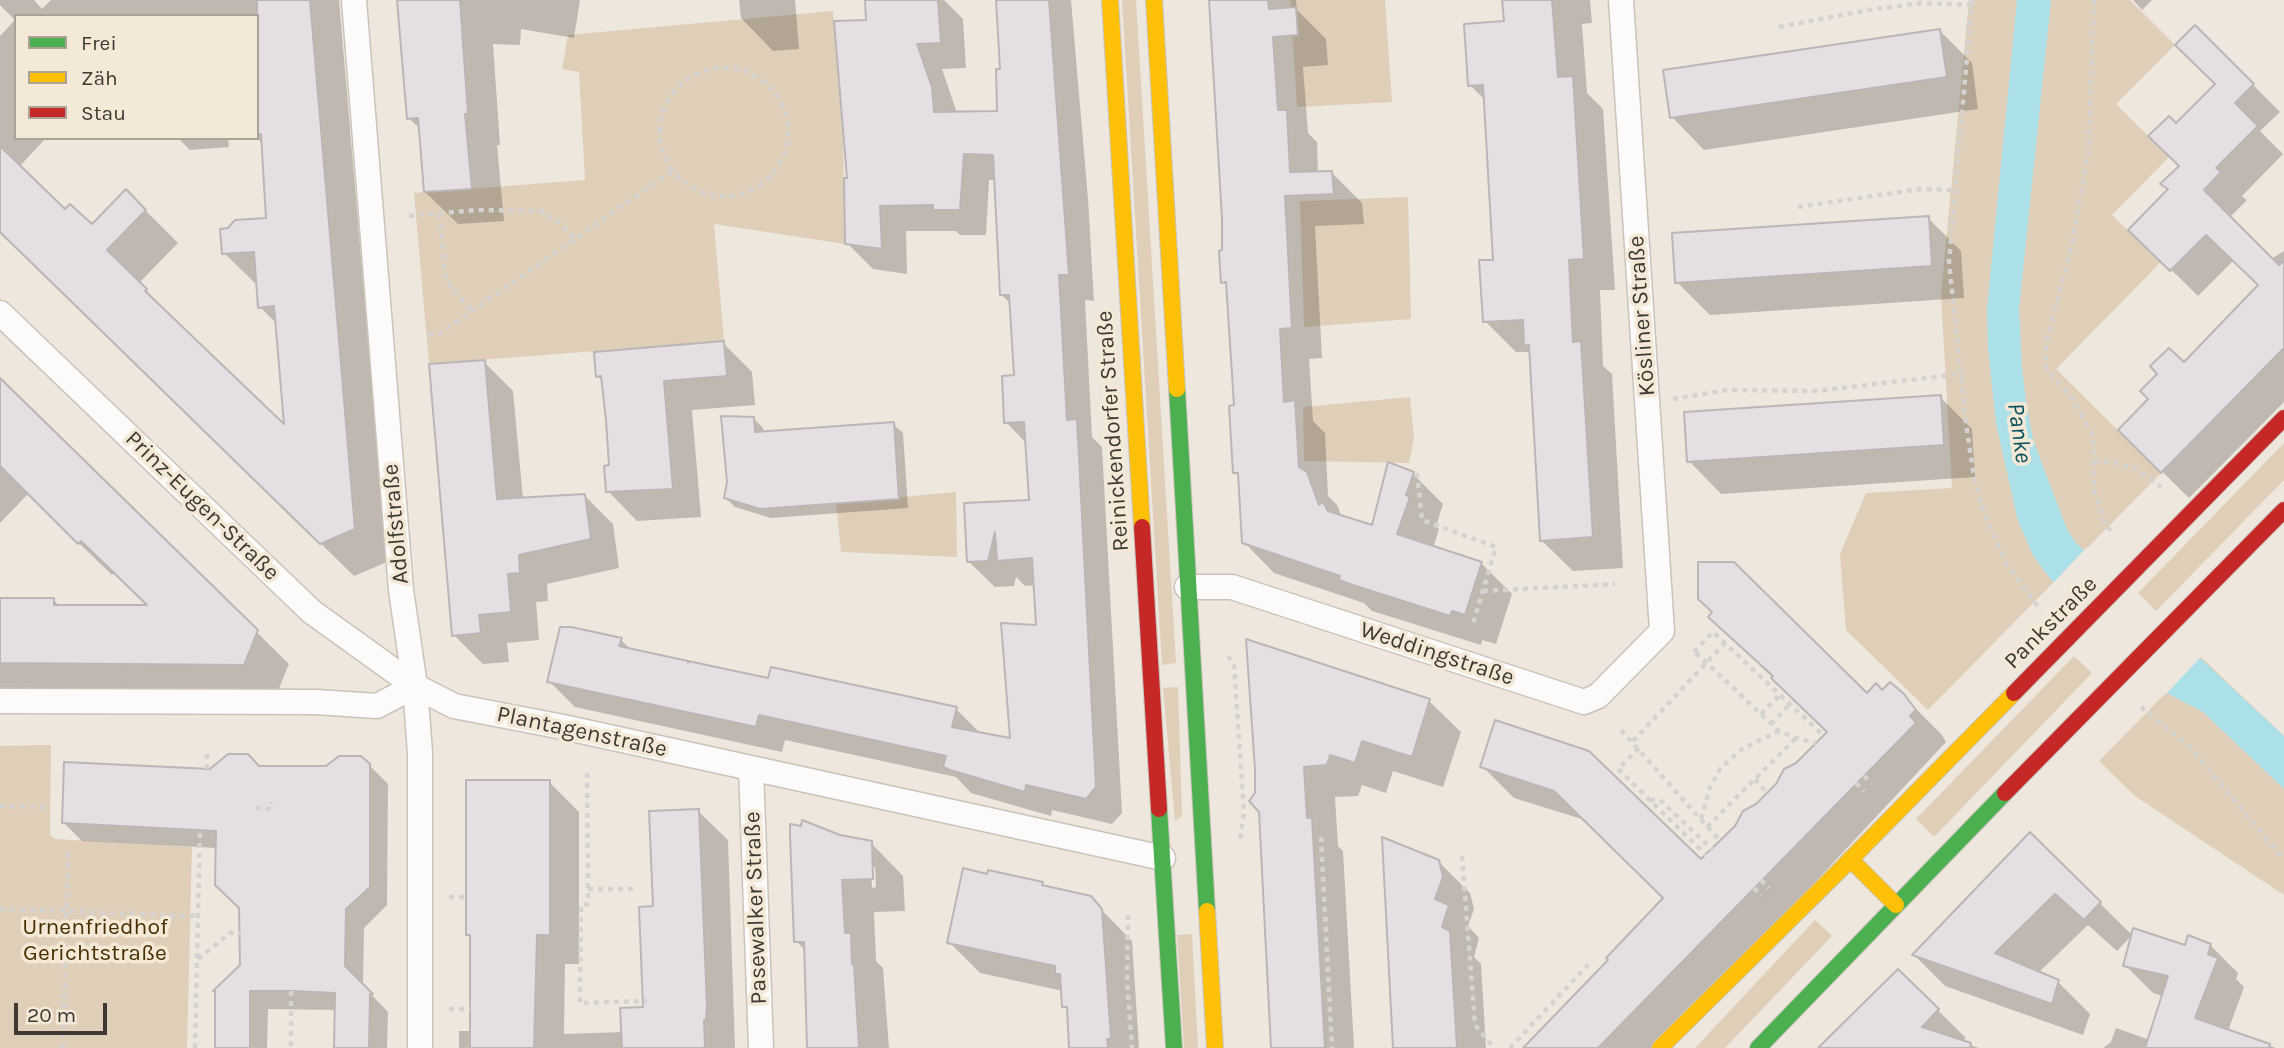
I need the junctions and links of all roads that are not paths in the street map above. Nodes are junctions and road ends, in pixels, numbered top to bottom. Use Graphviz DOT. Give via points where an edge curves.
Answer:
graph roads {
  1 [pos="354,0"];
  2 [pos="1110,0"];
  3 [pos="1154,0"];
  4 [pos="1621,0"];
  5 [pos="0,313"];
  6 [pos="2284,418"];
  7 [pos="2284,510"];
  8 [pos="1187,587"];
  9 [pos="1662,631"];
  10 [pos="415,686"];
  11 [pos="0,701"];
  12 [pos="751,768"];
  13 [pos="1183,856"];
  14 [pos="1850,859"];
  15 [pos="1896,905"];
  16 [pos="420,1048"];
  17 [pos="761,1048"];
  18 [pos="1174,1048"];
  19 [pos="1215,1048"];
  20 [pos="1660,1048"];
  21 [pos="1758,1048"];
  1 -- 10 [label="street, Adolfstraße" via="401,590"];
  2 -- 13 [label="main road, Reinickendorfer Straße" via="1150,677"];
  3 -- 8 [label="main road, Reinickendorfer Straße"];
  4 -- 9 [label="street, Kösliner Straße"];
  5 -- 10 [label="street, Prinz-Eugen-Straße" via="312,612"];
  6 -- 14 [label="main road, Pankstraße"];
  7 -- 15 [label="main road"];
  8 -- 9 [label="street, Weddingstraße" via="1232,587 1584,702 1598,696"];
  8 -- 13 [label="main road, Reinickendorfer Straße"];
  10 -- 11 [label="street" via="377,706"];
  10 -- 12 [label="street, Plantagenstraße" via="454,706"];
  10 -- 16 [label="street, Adolfstraße" via="420,753"];
  12 -- 13 [label="street, Plantagenstraße"];
  12 -- 17 [label="street, Pasewalker Straße"];
  13 -- 18 [label="main road, Reinickendorfer Straße"];
  13 -- 19 [label="main road, Reinickendorfer Straße"];
  14 -- 15 [label="main road"];
  14 -- 20 [label="main road, Pankstraße"];
  15 -- 21 [label="main road"];
}
